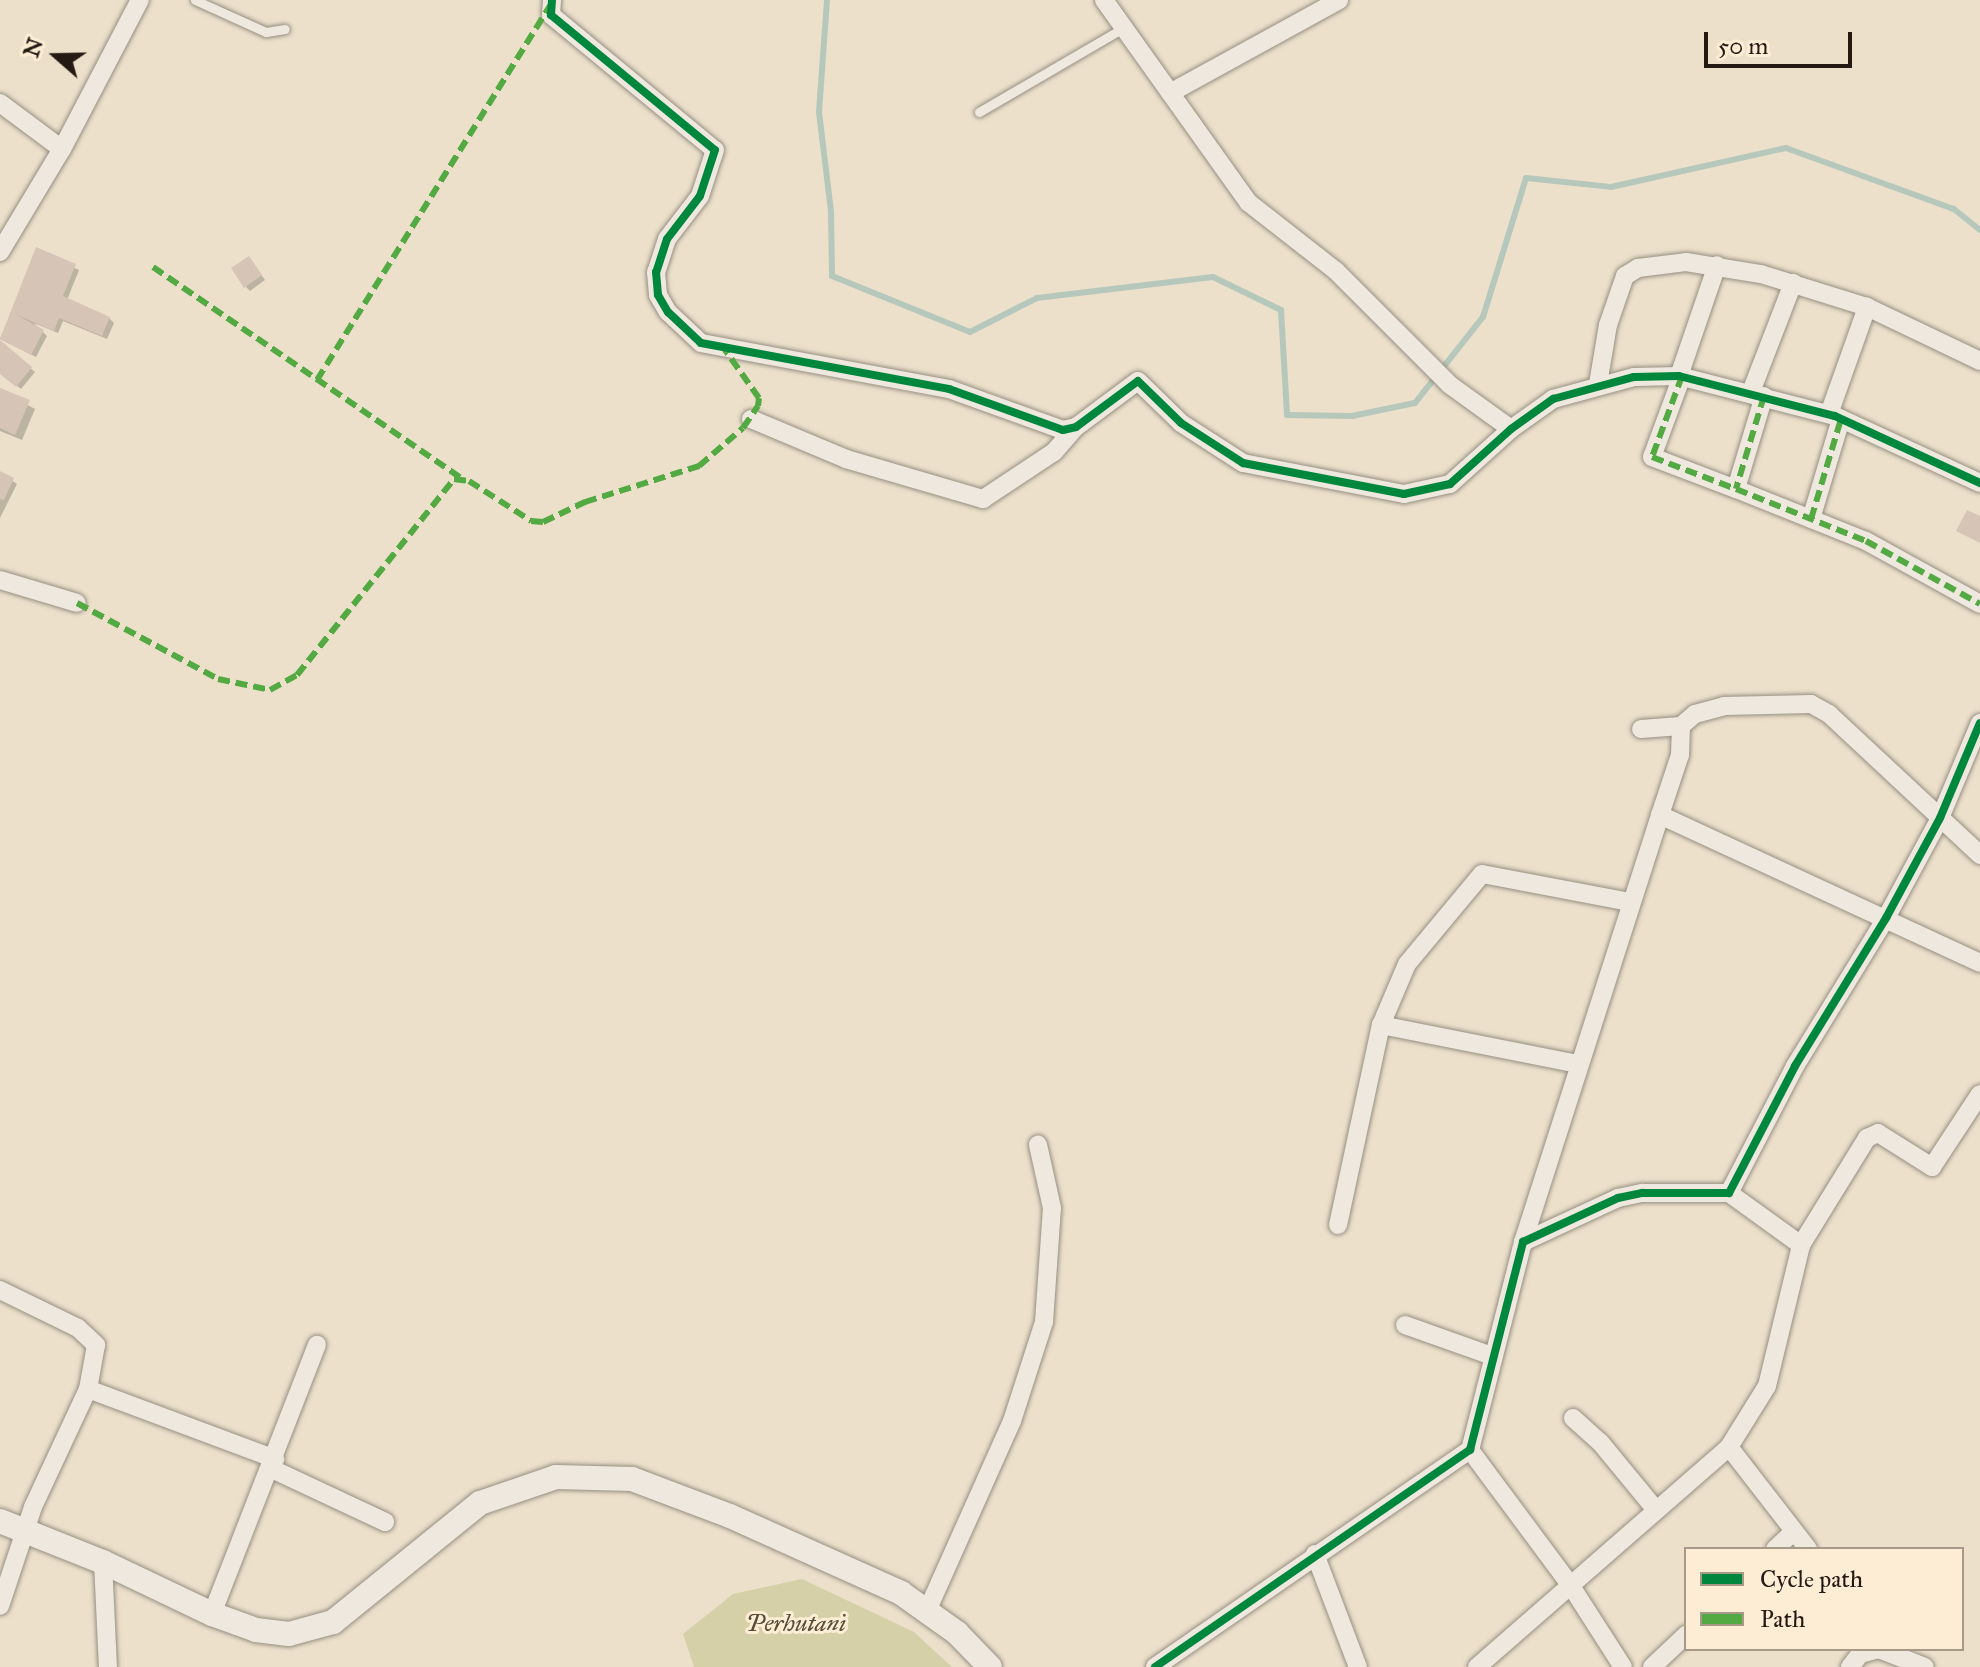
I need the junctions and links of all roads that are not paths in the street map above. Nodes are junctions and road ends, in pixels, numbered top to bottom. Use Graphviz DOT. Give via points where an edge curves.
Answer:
graph roads {
  1 [pos="140,0"];
  2 [pos="195,0"];
  3 [pos="552,0"];
  4 [pos="1104,0"];
  5 [pos="1339,0"];
  6 [pos="1125,27"];
  7 [pos="285,29"];
  8 [pos="1170,93"];
  9 [pos="0,103"];
  10 [pos="979,112"];
  11 [pos="62,149"];
  12 [pos="0,252"];
  13 [pos="1717,265"];
  14 [pos="1793,283"];
  15 [pos="1867,307"];
  16 [pos="1980,361"];
  17 [pos="1680,376"];
  18 [pos="1598,384"];
  19 [pos="1757,394"];
  20 [pos="1835,416"];
  21 [pos="751,419"];
  22 [pos="1076,427"];
  23 [pos="1511,429"];
  24 [pos="1980,483"];
  25 [pos="1736,489"];
  26 [pos="1811,519"];
  27 [pos="0,580"];
  28 [pos="77,603"];
  29 [pos="1980,604"];
  30 [pos="1980,723"];
  31 [pos="1681,726"];
  32 [pos="1641,729"];
  33 [pos="1660,815"];
  34 [pos="1940,818"];
  35 [pos="1980,855"];
  36 [pos="1630,902"];
  37 [pos="1886,918"];
  38 [pos="1980,963"];
  39 [pos="1381,1025"];
  40 [pos="1578,1064"];
  41 [pos="1980,1094"];
  42 [pos="1038,1145"];
  43 [pos="1729,1193"];
  44 [pos="1338,1225"];
  45 [pos="1523,1242"];
  46 [pos="1801,1245"];
  47 [pos="0,1290"];
  48 [pos="1405,1325"];
  49 [pos="317,1345"];
  50 [pos="1492,1356"];
  51 [pos="88,1389"];
  52 [pos="1573,1418"];
  53 [pos="1729,1447"];
  54 [pos="1470,1450"];
  55 [pos="274,1464"];
  56 [pos="1656,1510"];
  57 [pos="0,1521"];
  58 [pos="385,1522"];
  59 [pos="25,1529"];
  60 [pos="1794,1531"];
  61 [pos="1777,1547"];
  62 [pos="1806,1547"];
  63 [pos="1315,1554"];
  64 [pos="103,1562"];
  65 [pos="1571,1586"];
  66 [pos="0,1606"];
  67 [pos="927,1611"];
  68 [pos="212,1614"];
  69 [pos="1684,1637"];
  70 [pos="1871,1651"];
  71 [pos="1884,1651"];
  72 [pos="108,1667"];
  73 [pos="990,1667"];
  74 [pos="1155,1667"];
  75 [pos="1358,1667"];
  76 [pos="1477,1667"];
  77 [pos="1623,1667"];
  78 [pos="1652,1667"];
  79 [pos="1850,1667"];
  80 [pos="1925,1667"];
  1 -- 11 [label="street"];
  2 -- 7 [label="lane" via="266,32"];
  3 -- 22 [label="street" via="551,15 715,150 700,196 667,239 657,264 658,295 684,331 725,350 949,389 1063,430"];
  4 -- 6 [label="street"];
  5 -- 8 [label="street"];
  6 -- 8 [label="street"];
  6 -- 10 [label="lane"];
  8 -- 23 [label="street" via="1249,203 1336,271 1450,385"];
  9 -- 11 [label="street"];
  11 -- 12 [label="street"];
  13 -- 14 [label="street"];
  13 -- 17 [label="street"];
  13 -- 18 [label="street" via="1686,262 1638,268 1625,276 1608,325"];
  14 -- 15 [label="street"];
  14 -- 19 [label="street"];
  15 -- 16 [label="street"];
  15 -- 20 [label="street"];
  17 -- 18 [label="street"];
  17 -- 19 [label="street"];
  17 -- 25 [label="street" via="1652,457"];
  18 -- 23 [label="street" via="1553,399"];
  19 -- 20 [label="street"];
  19 -- 25 [label="street"];
  20 -- 24 [label="street"];
  20 -- 26 [label="street"];
  21 -- 22 [label="street" via="846,459 983,499 1054,452"];
  22 -- 23 [label="street" via="1138,381 1181,423 1243,463 1404,494 1440,490"];
  25 -- 26 [label="street"];
  26 -- 29 [label="street" via="1866,541"];
  27 -- 28 [label="street"];
  30 -- 34 [label="street"];
  31 -- 32 [label="street"];
  31 -- 33 [label="street" via="1680,755"];
  31 -- 34 [label="street" via="1695,714 1724,706 1811,704 1829,714"];
  33 -- 36 [label="street"];
  33 -- 37 [label="street"];
  34 -- 35 [label="street"];
  34 -- 37 [label="street"];
  36 -- 39 [label="street" via="1482,874 1407,964"];
  36 -- 40 [label="street"];
  37 -- 38 [label="street"];
  37 -- 43 [label="street" via="1795,1066"];
  39 -- 40 [label="street"];
  39 -- 44 [label="street"];
  40 -- 45 [label="street"];
  41 -- 46 [label="street" via="1932,1167 1872,1134"];
  42 -- 67 [label="street" via="1052,1208 1044,1322 1012,1421"];
  43 -- 45 [label="street" via="1653,1192 1618,1198"];
  43 -- 46 [label="street"];
  45 -- 50 [label="street"];
  46 -- 53 [label="street" via="1767,1386"];
  47 -- 51 [label="street" via="91,1337 96,1345"];
  48 -- 50 [label="street"];
  49 -- 55 [label="street"];
  50 -- 54 [label="street"];
  51 -- 55 [label="street"];
  51 -- 59 [label="street"];
  52 -- 56 [label="street"];
  53 -- 56 [label="street"];
  53 -- 60 [label="street"];
  54 -- 63 [label="street"];
  54 -- 65 [label="street"];
  55 -- 58 [label="street"];
  55 -- 68 [label="street"];
  56 -- 65 [label="street"];
  57 -- 59 [label="street"];
  59 -- 64 [label="street"];
  59 -- 66 [label="street"];
  60 -- 61 [label="street"];
  60 -- 62 [label="street"];
  63 -- 74 [label="street"];
  63 -- 75 [label="street"];
  64 -- 68 [label="street"];
  64 -- 72 [label="street"];
  65 -- 76 [label="street"];
  65 -- 77 [label="street"];
  67 -- 68 [label="street" via="901,1593 730,1516 643,1482 594,1475 536,1481 480,1503 321,1627 289,1634 256,1630"];
  67 -- 73 [label="street"];
  69 -- 78 [label="street"];
  70 -- 79 [label="street" via="1860,1654"];
  71 -- 80 [label="street"];
}
